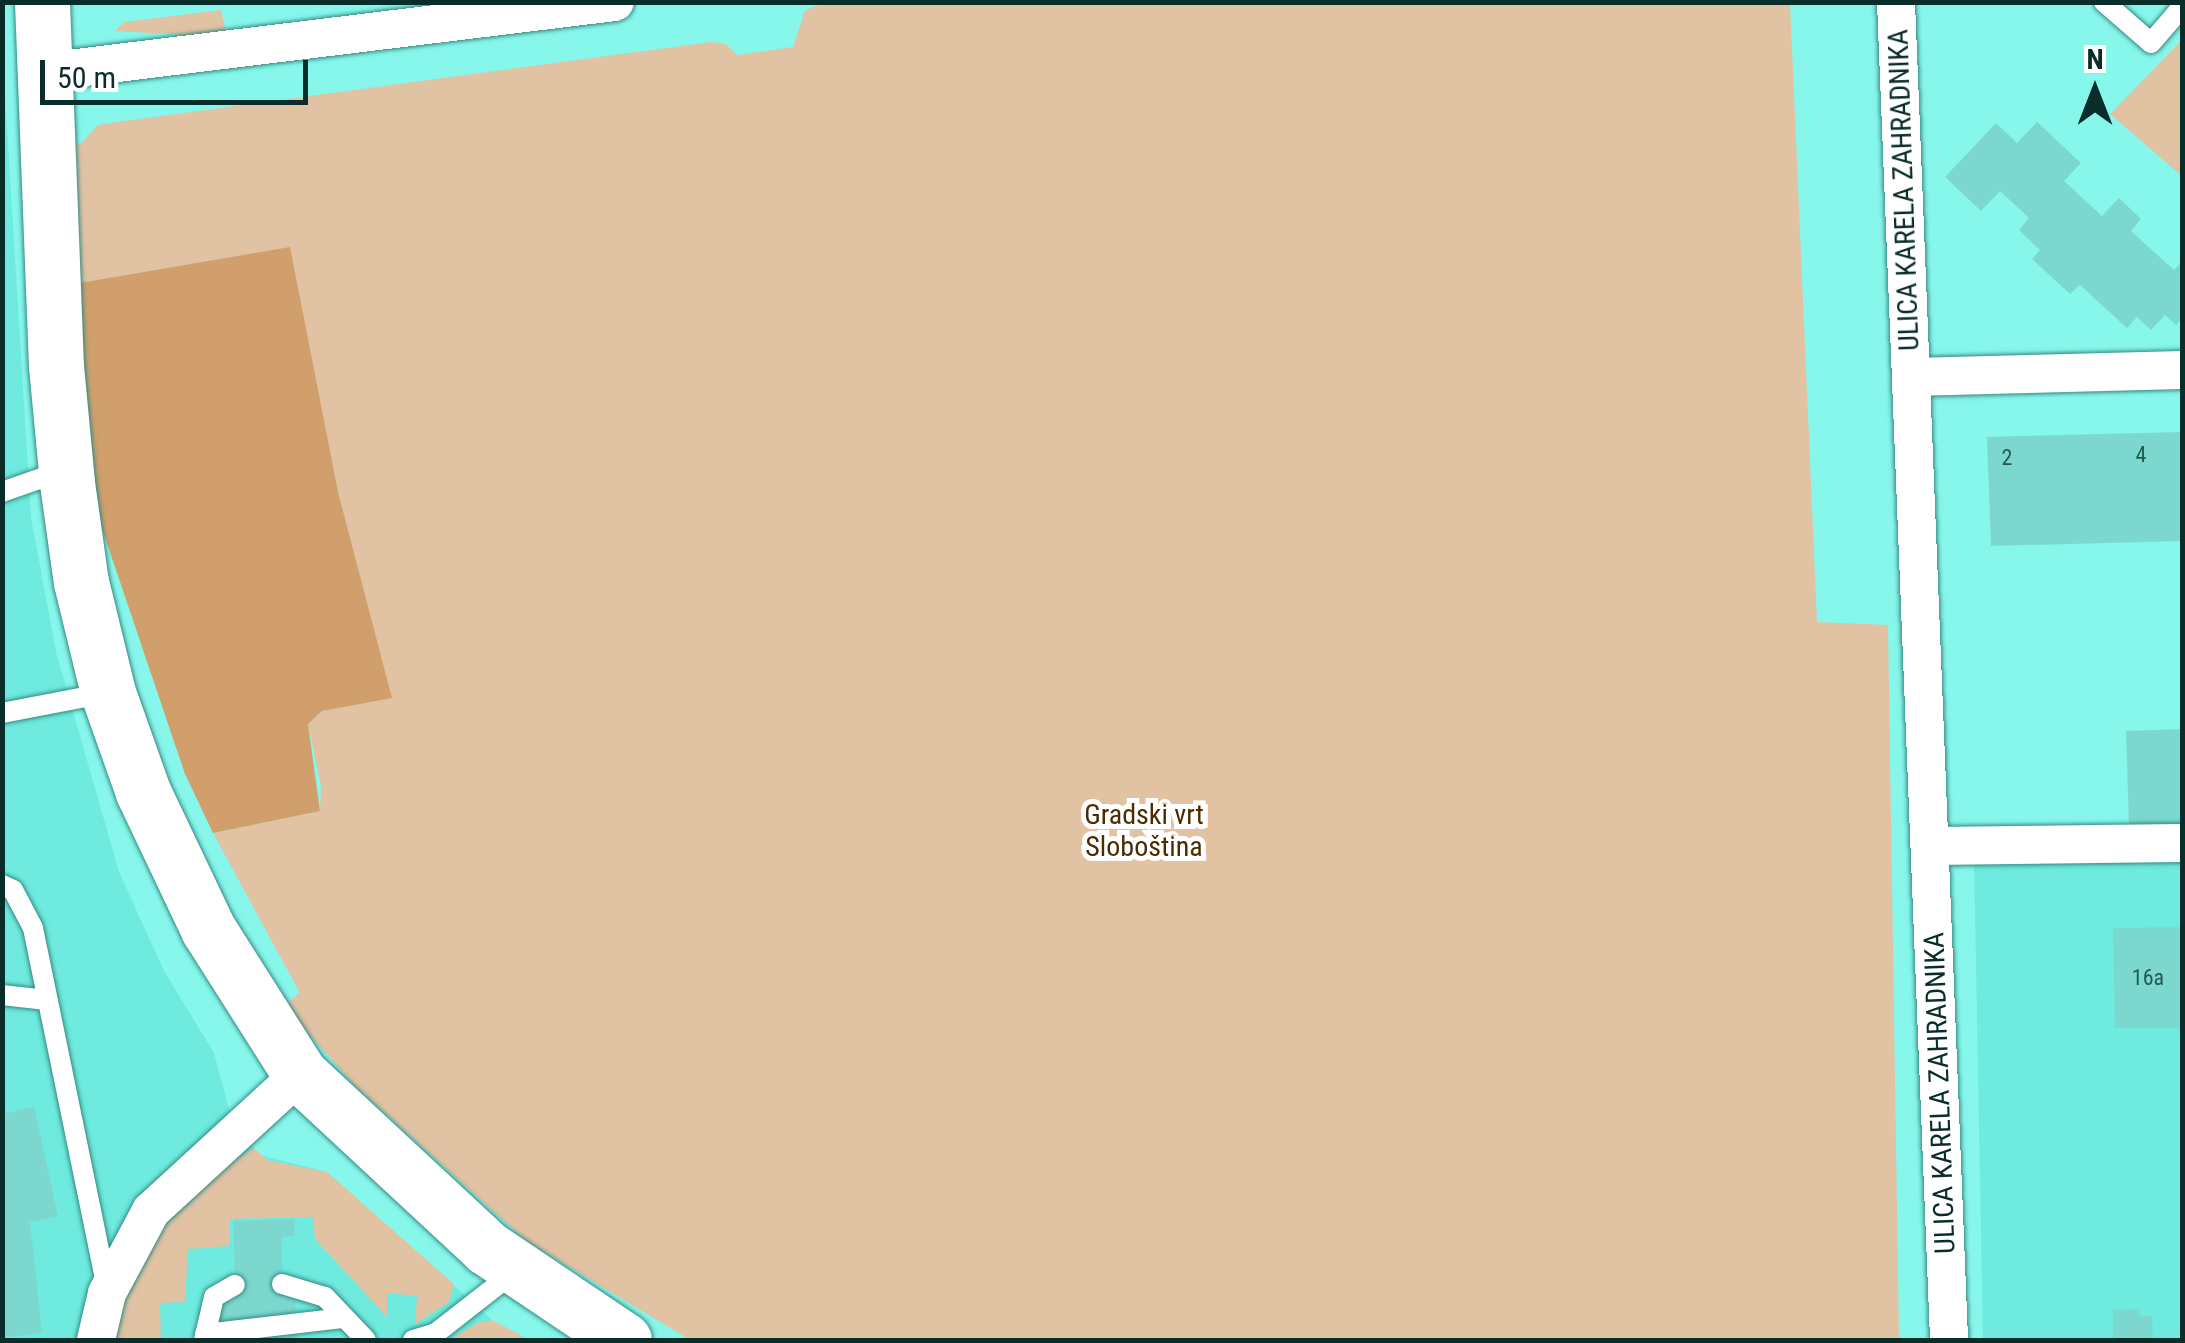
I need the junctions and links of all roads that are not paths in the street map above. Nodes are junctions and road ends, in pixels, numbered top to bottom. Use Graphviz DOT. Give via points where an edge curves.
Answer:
graph roads {
  1 [pos="42,2"];
  2 [pos="615,2"];
  3 [pos="1896,2"];
  4 [pos="2104,2"];
  5 [pos="2182,7"];
  6 [pos="44,72"];
  7 [pos="2182,370"];
  8 [pos="1912,377"];
  9 [pos="66,470"];
  10 [pos="2,492"];
  11 [pos="108,693"];
  12 [pos="2,713"];
  13 [pos="2182,843"];
  14 [pos="1931,846"];
  15 [pos="2,886"];
  16 [pos="2,995"];
  17 [pos="47,1000"];
  18 [pos="300,1074"];
  19 [pos="516,1270"];
  20 [pos="282,1284"];
  21 [pos="235,1285"];
  22 [pos="108,1293"];
  23 [pos="344,1318"];
  24 [pos="204,1337"];
  25 [pos="96,1340"];
  26 [pos="366,1340"];
  27 [pos="413,1340"];
  28 [pos="624,1340"];
  29 [pos="1949,1340"];
  1 -- 6 [label="street"];
  2 -- 6 [label="street"];
  3 -- 8 [label="street, ULICA KARELA ZAHRADNIKA"];
  4 -- 5 [label="lane" via="2150,43"];
  6 -- 9 [label="street"];
  7 -- 8 [label="street, ULICA KARELA ZAHRADNIKA"];
  8 -- 14 [label="street, ULICA KARELA ZAHRADNIKA"];
  9 -- 10 [label="lane"];
  9 -- 11 [label="street" via="81,582"];
  11 -- 12 [label="lane"];
  11 -- 18 [label="street" via="143,792 208,930"];
  13 -- 14 [label="street"];
  14 -- 29 [label="street, ULICA KARELA ZAHRADNIKA"];
  15 -- 17 [label="lane" via="13,890 33,928"];
  16 -- 17 [label="lane"];
  17 -- 22 [label="lane"];
  18 -- 19 [label="street"];
  18 -- 22 [label="street" via="151,1211"];
  19 -- 27 [label="lane" via="436,1332"];
  19 -- 28 [label="street"];
  20 -- 23 [label="lane" via="325,1297"];
  21 -- 24 [label="lane" via="214,1297"];
  22 -- 25 [label="street"];
  23 -- 24 [label="lane"];
  23 -- 26 [label="lane"];
}
